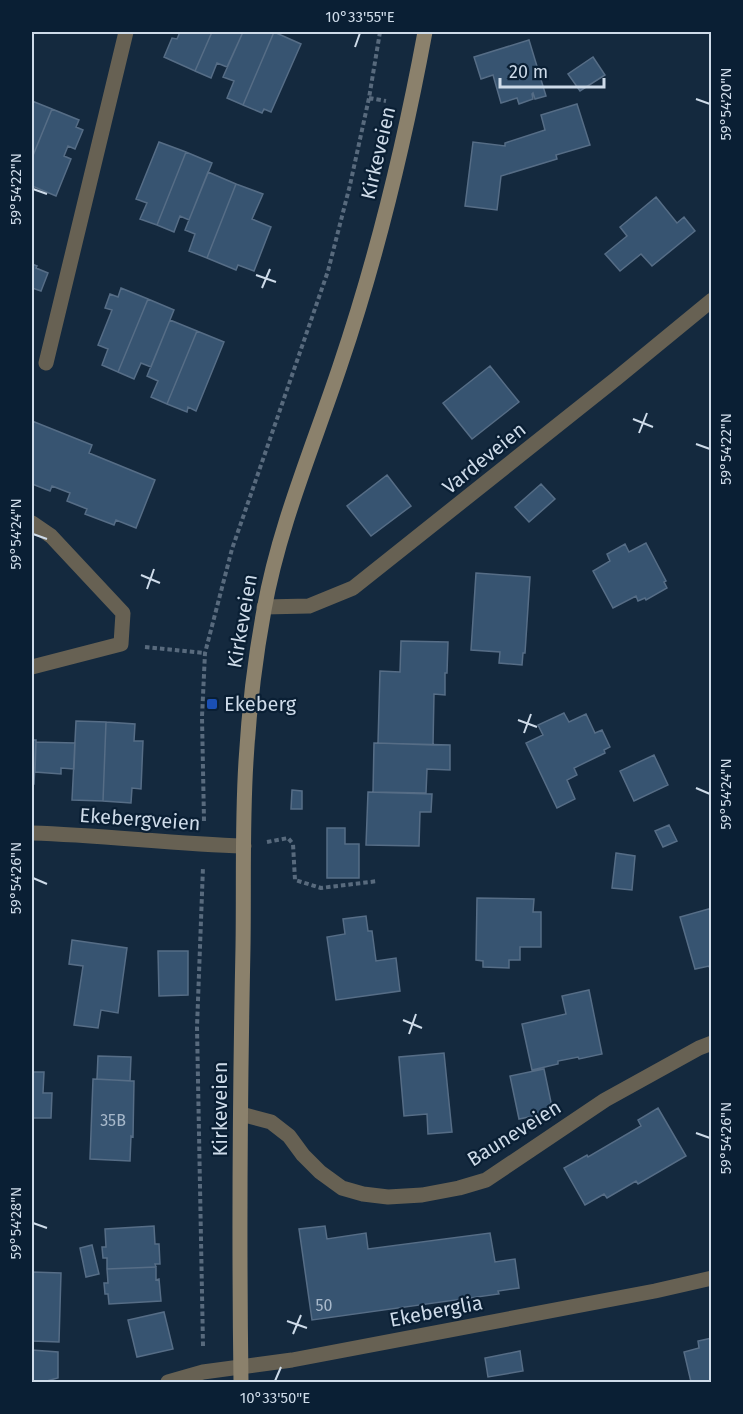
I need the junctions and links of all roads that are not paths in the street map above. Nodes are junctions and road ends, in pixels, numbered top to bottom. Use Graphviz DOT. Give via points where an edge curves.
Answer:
graph roads {
  1 [pos="126,32"];
  2 [pos="425,32"];
  3 [pos="711,300"];
  4 [pos="46,363"];
  5 [pos="32,523"];
  6 [pos="264,607"];
  7 [pos="32,667"];
  8 [pos="32,833"];
  9 [pos="244,846"];
  10 [pos="711,1043"];
  11 [pos="241,1114"];
  12 [pos="711,1278"];
  13 [pos="241,1375"];
  14 [pos="168,1383"];
  1 -- 4 [label="street"];
  2 -- 6 [label="main road, Kirkeveien" via="411,107 367,280 301,478"];
  3 -- 6 [label="street, Vardeveien" via="353,588 309,606"];
  5 -- 7 [label="street" via="51,536 123,613 121,644"];
  6 -- 9 [label="main road, Kirkeveien" via="251,695"];
  8 -- 9 [label="street, Ekebergveien"];
  9 -- 11 [label="main road, Kirkeveien"];
  10 -- 11 [label="street, Bauneveien" via="605,1100 486,1180 422,1195 388,1197 342,1188 271,1122"];
  11 -- 13 [label="main road, Kirkeveien"];
  12 -- 13 [label="street, Ekeberglia" via="292,1360"];
  13 -- 14 [label="street, Ekeberglia" via="203,1372"];
}
